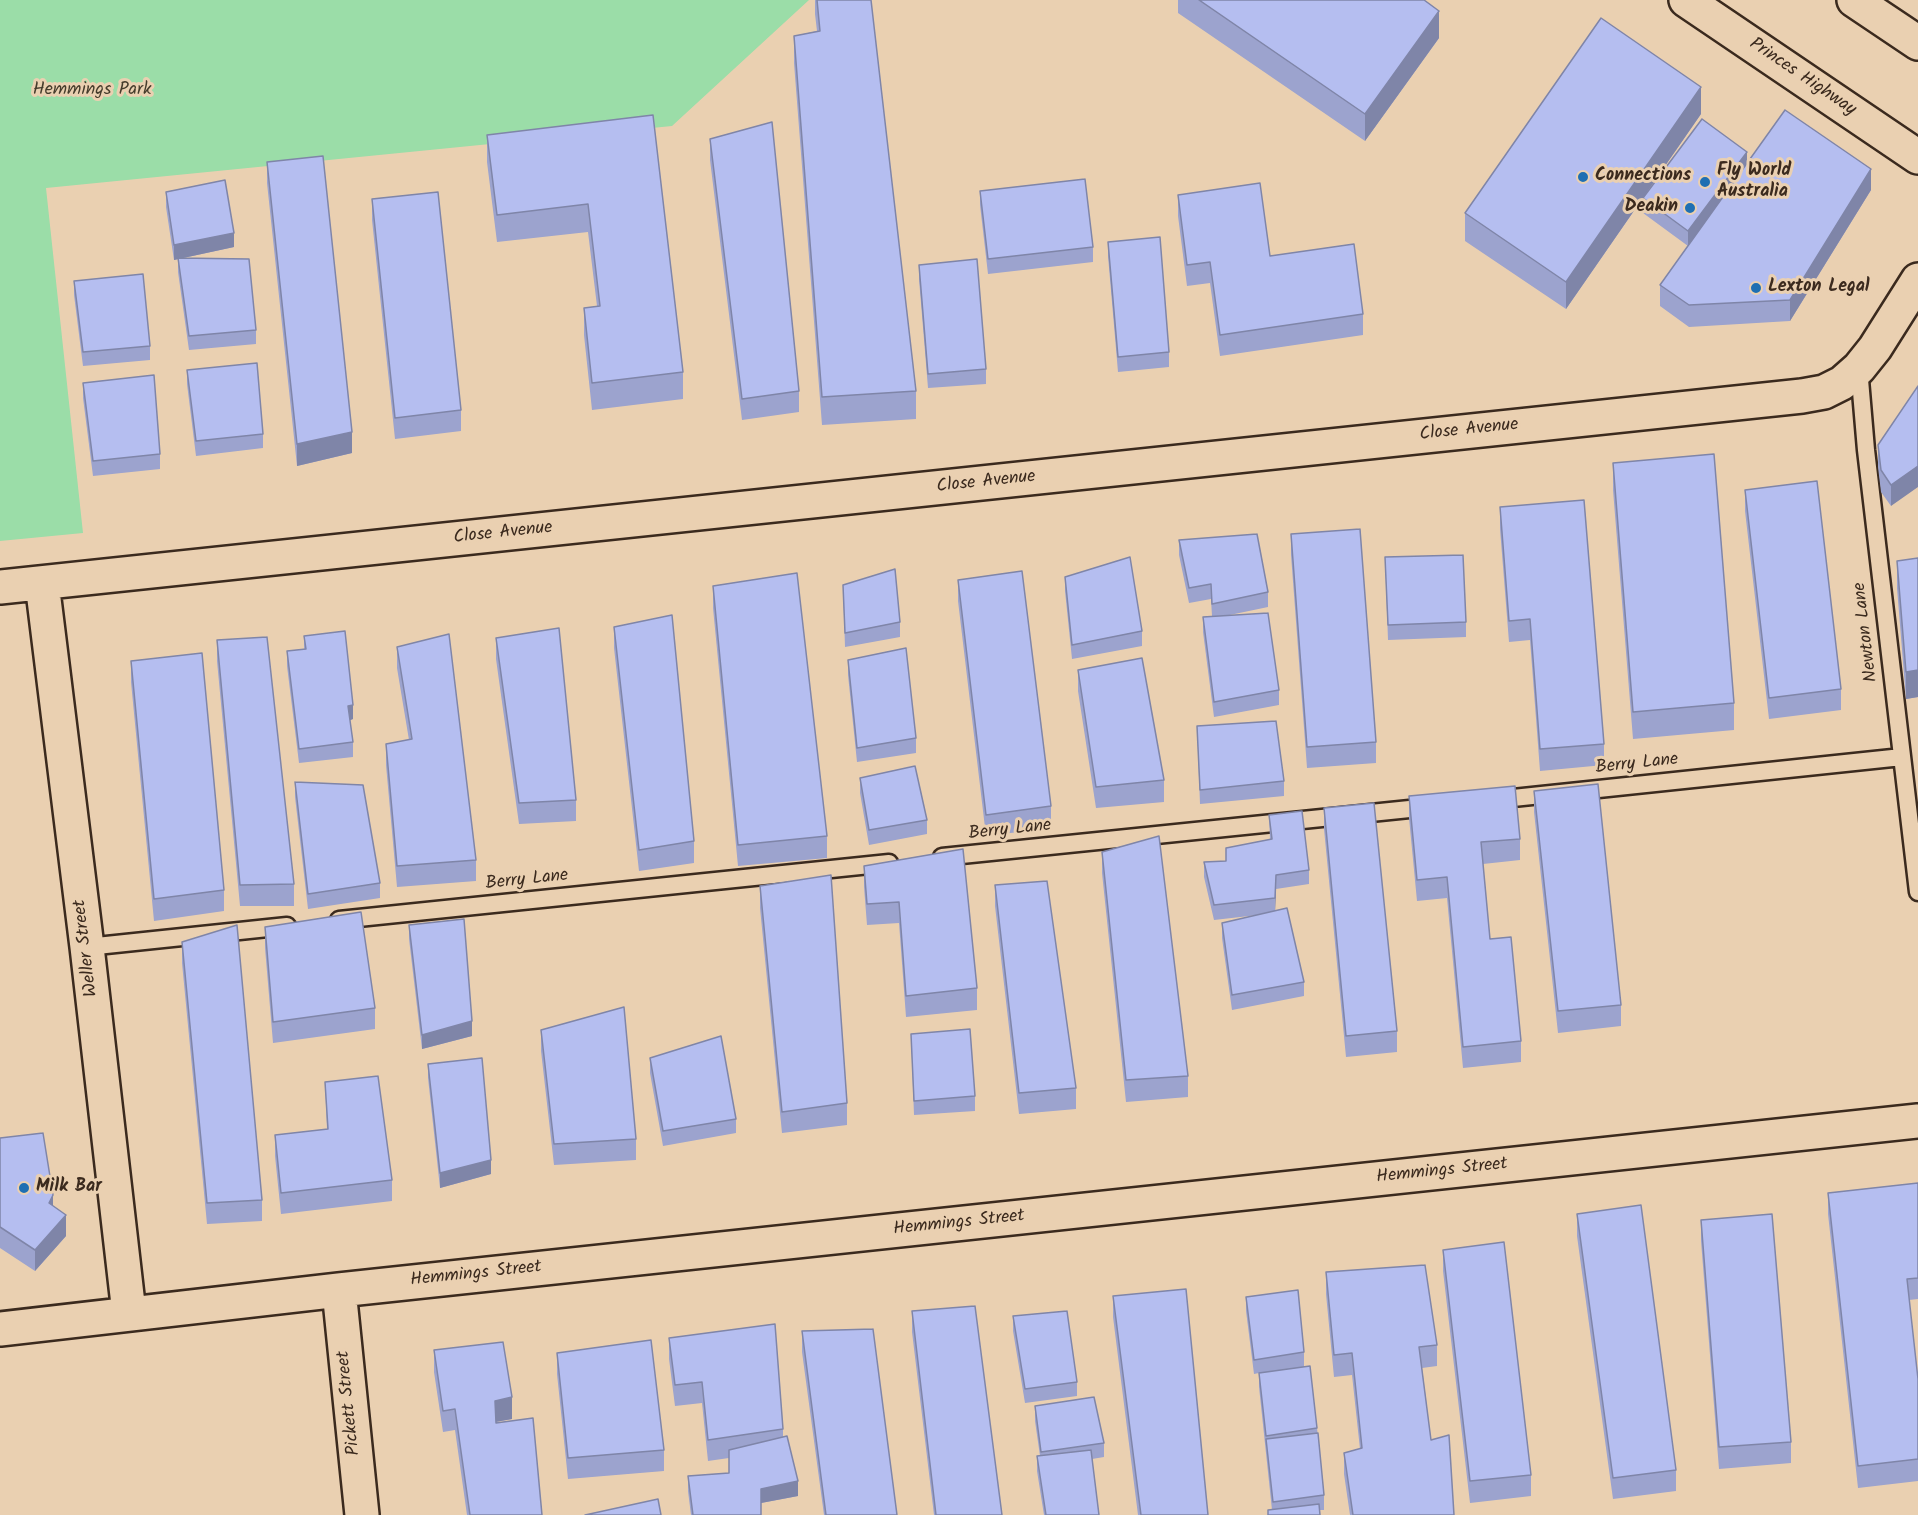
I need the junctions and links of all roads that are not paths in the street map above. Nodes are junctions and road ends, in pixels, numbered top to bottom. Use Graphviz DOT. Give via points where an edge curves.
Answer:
graph roads {
  1 [pos="1686,0"];
  2 [pos="1854,0"];
  3 [pos="1918,43"];
  4 [pos="1918,157"];
  5 [pos="1918,280"];
  6 [pos="1858,368"];
  7 [pos="42,583"];
  8 [pos="0,587"];
  9 [pos="1902,757"];
  10 [pos="1482,801"];
  11 [pos="1446,805"];
  12 [pos="1918,891"];
  13 [pos="326,922"];
  14 [pos="302,924"];
  15 [pos="87,946"];
  16 [pos="1918,1121"];
  17 [pos="339,1290"];
  18 [pos="129,1313"];
  19 [pos="0,1329"];
  20 [pos="362,1515"];
  1 -- 4 [label="main road, Princes Highway"];
  2 -- 3 [label="main road"];
  5 -- 6 [label="main road, Close Avenue"];
  6 -- 7 [label="main road, Close Avenue" via="1842,383 1824,392 1802,396"];
  6 -- 9 [label="lane, Newton Lane"];
  7 -- 8 [label="main road, Close Avenue"];
  7 -- 15 [label="main road, Weller Street"];
  9 -- 10 [label="lane, Berry Lane"];
  9 -- 12 [label="lane, Newton Lane"];
  11 -- 13 [label="lane, Berry Lane"];
  14 -- 15 [label="lane"];
  15 -- 18 [label="main road, Weller Street"];
  16 -- 17 [label="main road, Hemmings Street"];
  17 -- 18 [label="main road, Hemmings Street"];
  17 -- 20 [label="main road, Pickett Street"];
  18 -- 19 [label="main road, Hemmings Street"];
}
